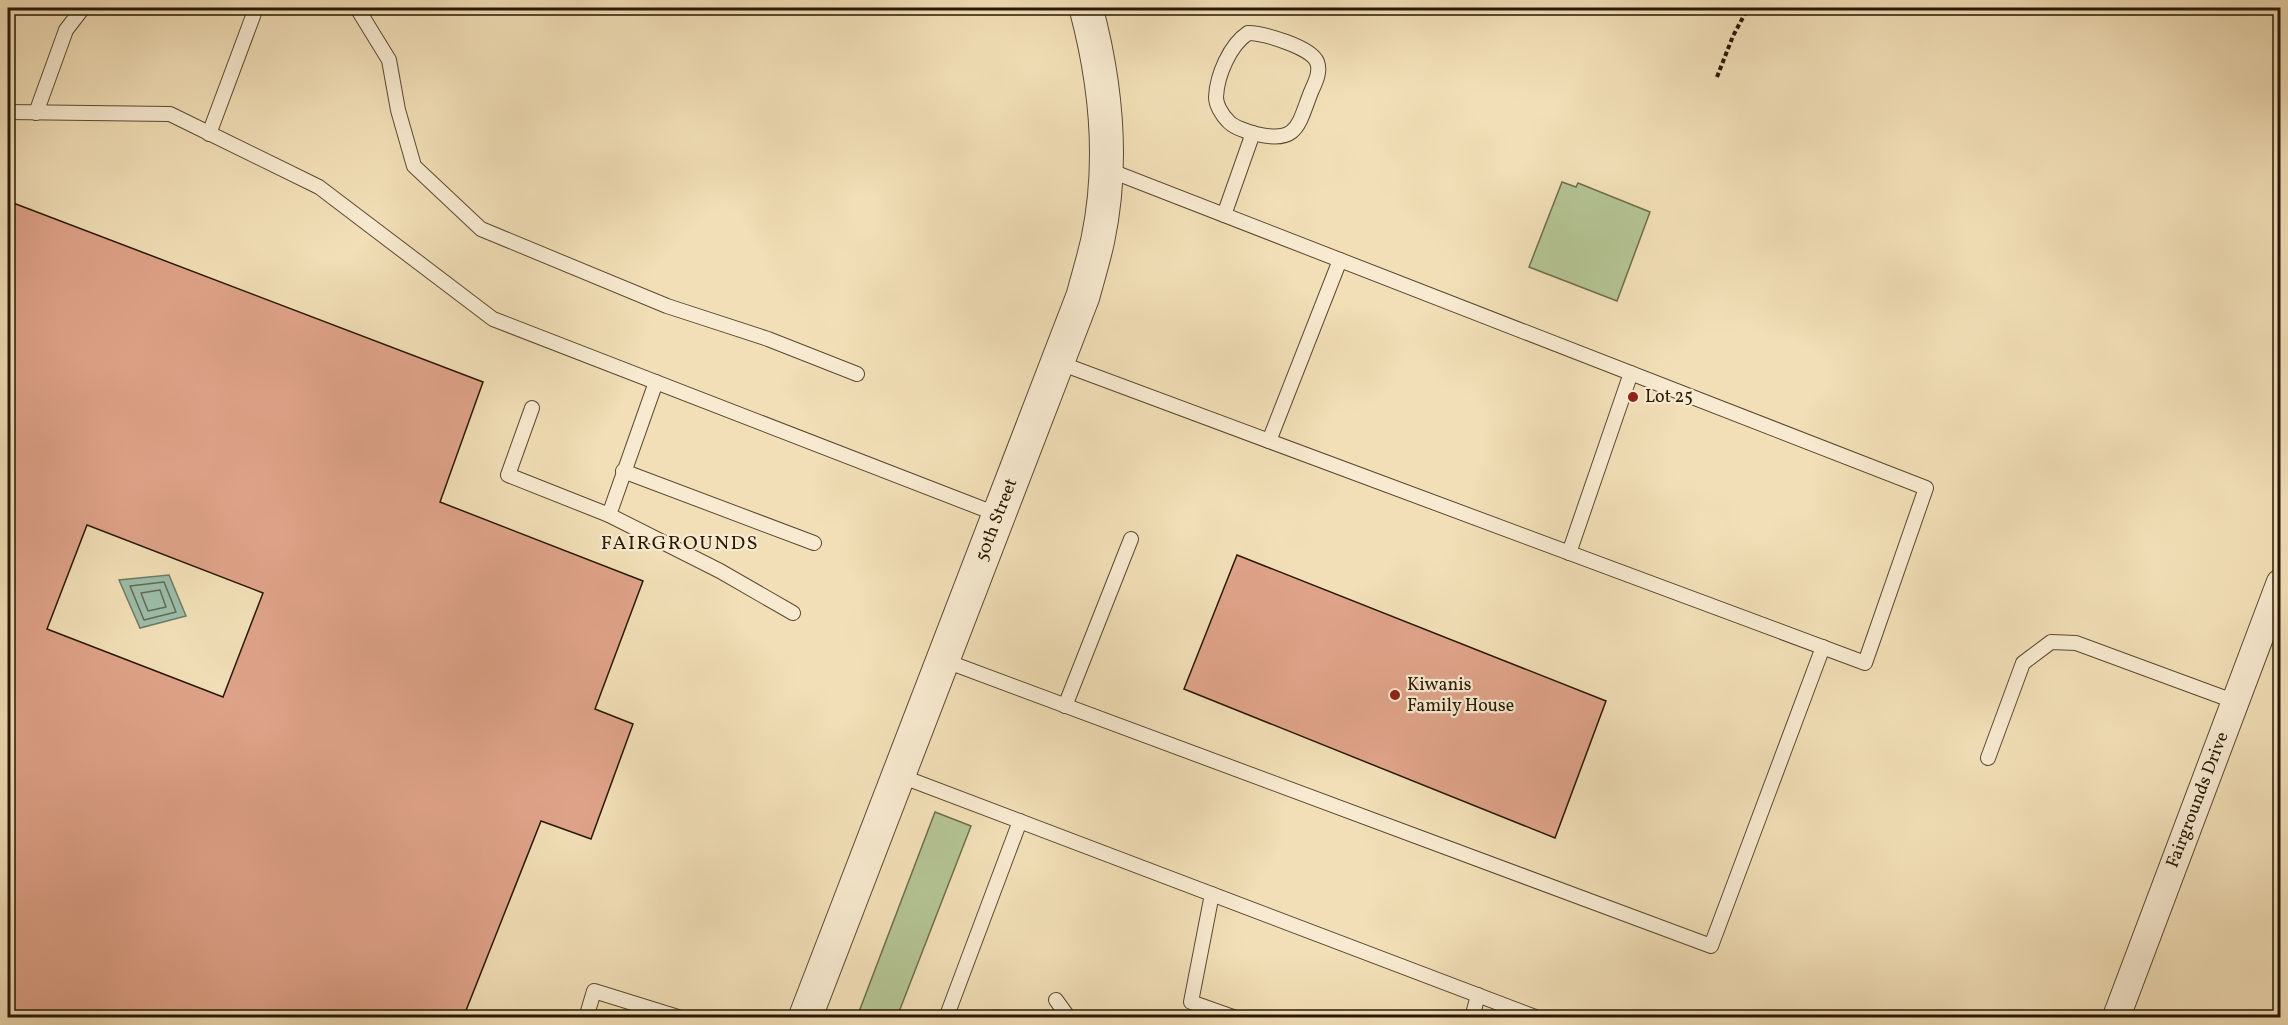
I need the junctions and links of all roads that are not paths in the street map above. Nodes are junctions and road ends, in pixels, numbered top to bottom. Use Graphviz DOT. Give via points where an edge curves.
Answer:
graph roads {
  1 [pos="83,8"];
  2 [pos="256,8"];
  3 [pos="357,8"];
  4 [pos="1086,8"];
  5 [pos="8,112"];
  6 [pos="36,113"];
  7 [pos="1253,133"];
  8 [pos="209,134"];
  9 [pos="1106,169"];
  10 [pos="1224,215"];
  11 [pos="1340,260"];
  12 [pos="1057,362"];
  13 [pos="1631,373"];
  14 [pos="857,374"];
  15 [pos="656,382"];
  16 [pos="532,408"];
  17 [pos="1269,441"];
  18 [pos="623,471"];
  19 [pos="609,515"];
  20 [pos="999,515"];
  21 [pos="1131,539"];
  22 [pos="814,543"];
  23 [pos="1569,553"];
  24 [pos="2280,583"];
  25 [pos="793,613"];
  26 [pos="1823,647"];
  27 [pos="943,660"];
  28 [pos="2235,702"];
  29 [pos="1065,705"];
  30 [pos="1988,758"];
  31 [pos="898,775"];
  32 [pos="1020,821"];
  33 [pos="1212,894"];
  34 [pos="1479,995"];
  35 [pos="1056,1000"];
  36 [pos="586,1017"];
  37 [pos="681,1017"];
  38 [pos="805,1017"];
  39 [pos="946,1017"];
  40 [pos="1069,1017"];
  41 [pos="1236,1017"];
  42 [pos="1472,1017"];
  43 [pos="1538,1017"];
  44 [pos="2116,1017"];
  1 -- 6 [label="lane" via="66,30"];
  2 -- 8 [label="lane"];
  3 -- 14 [label="lane" via="389,60 414,166 481,229 667,306"];
  4 -- 9 [label="street, 50th Street" via="1105,100"];
  5 -- 6 [label="lane"];
  6 -- 8 [label="lane" via="170,114"];
  7 -- 7 [label="lane" via="1277,138 1297,128 1319,75 1311,54 1261,33 1248,33 1238,39 1220,78 1216,98 1229,123"];
  7 -- 10 [label="lane"];
  8 -- 15 [label="lane" via="319,187 493,319"];
  9 -- 10 [label="lane"];
  9 -- 12 [label="street, 50th Street" via="1098,237 1083,296"];
  10 -- 11 [label="lane"];
  11 -- 13 [label="lane"];
  11 -- 17 [label="lane"];
  12 -- 17 [label="lane"];
  12 -- 20 [label="street, 50th Street"];
  13 -- 23 [label="lane"];
  13 -- 26 [label="lane" via="1926,489 1865,663"];
  15 -- 18 [label="lane"];
  15 -- 20 [label="lane"];
  16 -- 19 [label="lane" via="508,475"];
  17 -- 23 [label="lane"];
  18 -- 19 [label="lane"];
  18 -- 22 [label="lane"];
  19 -- 25 [label="lane"];
  20 -- 27 [label="street, 50th Street"];
  21 -- 29 [label="lane"];
  23 -- 26 [label="lane"];
  24 -- 28 [label="street, Fairgrounds Drive"];
  26 -- 29 [label="lane" via="1711,946"];
  27 -- 29 [label="lane"];
  27 -- 31 [label="street, 50th Street"];
  28 -- 30 [label="lane" via="2076,643 2051,642 2024,663"];
  28 -- 44 [label="street, Fairgrounds Drive"];
  31 -- 32 [label="lane"];
  31 -- 38 [label="street, 50th Street"];
  32 -- 33 [label="lane"];
  32 -- 39 [label="lane"];
  33 -- 34 [label="lane"];
  33 -- 41 [label="lane" via="1191,1002"];
  34 -- 42 [label="lane"];
  34 -- 43 [label="lane"];
  35 -- 40 [label="lane"];
  36 -- 37 [label="lane" via="594,991"];
}
